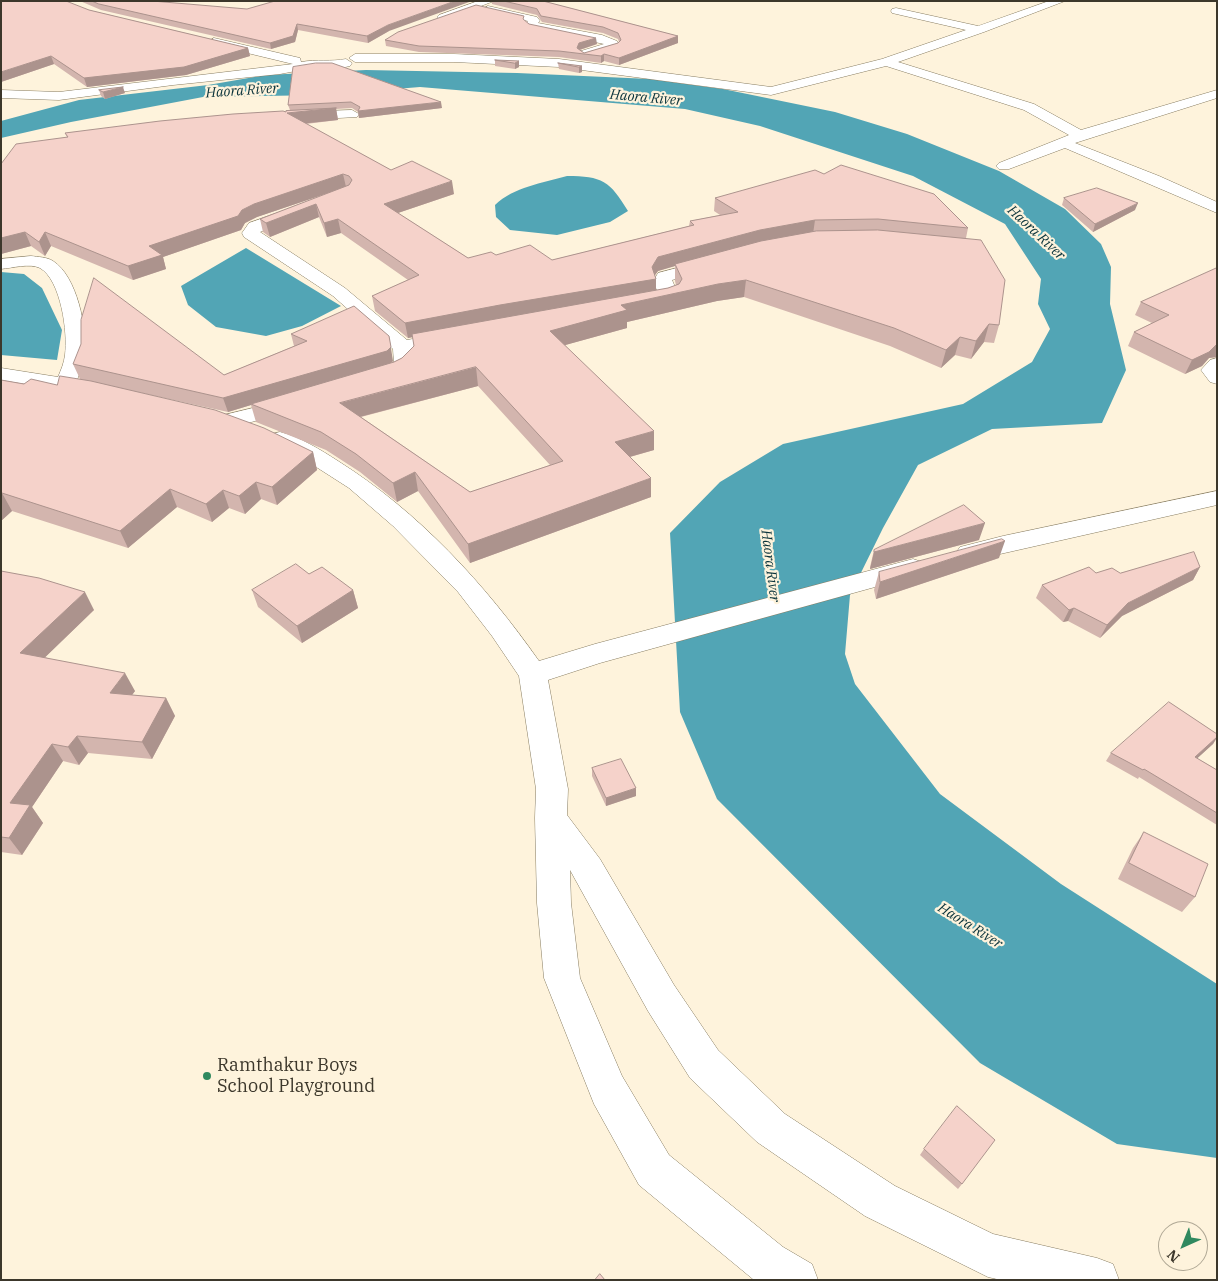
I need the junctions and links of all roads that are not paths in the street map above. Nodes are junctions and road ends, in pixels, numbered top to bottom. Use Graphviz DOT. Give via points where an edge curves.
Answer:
graph roads {
  1 [pos="489,1"];
  2 [pos="1060,1"];
  3 [pos="476,6"];
  4 [pos="896,11"];
  5 [pos="430,21"];
  6 [pos="980,30"];
  7 [pos="205,40"];
  8 [pos="377,45"];
  9 [pos="585,54"];
  10 [pos="355,58"];
  11 [pos="886,62"];
  12 [pos="307,64"];
  13 [pos="1,94"];
  14 [pos="1217,94"];
  15 [pos="352,114"];
  16 [pos="291,117"];
  17 [pos="1080,135"];
  18 [pos="1065,143"];
  19 [pos="1004,166"];
  20 [pos="309,207"];
  21 [pos="1217,208"];
  22 [pos="724,260"];
  23 [pos="1,264"];
  24 [pos="625,306"];
  25 [pos="466,334"];
  26 [pos="403,347"];
  27 [pos="1217,364"];
  28 [pos="1,374"];
  29 [pos="388,374"];
  30 [pos="1217,378"];
  31 [pos="66,383"];
  32 [pos="118,395"];
  33 [pos="309,400"];
  34 [pos="1217,498"];
  35 [pos="533,674"];
  36 [pos="551,818"];
  37 [pos="796,1280"];
  38 [pos="1098,1280"];
  1 -- 3 [label="street"];
  2 -- 6 [label="street"];
  3 -- 5 [label="street"];
  3 -- 9 [label="street" via="533,20 531,24 534,26 602,38 613,43"];
  4 -- 6 [label="street"];
  6 -- 11 [label="street"];
  7 -- 12 [label="street"];
  8 -- 10 [label="street"];
  10 -- 11 [label="street" via="559,63 772,92"];
  10 -- 12 [label="street" via="340,64"];
  11 -- 17 [label="street" via="1029,107"];
  12 -- 13 [label="street" via="59,96"];
  14 -- 17 [label="street"];
  15 -- 16 [label="street"];
  17 -- 18 [label="street"];
  18 -- 19 [label="street"];
  18 -- 21 [label="street"];
  20 -- 26 [label="street" via="255,227 250,232 339,292"];
  22 -- 24 [label="street" via="664,277 662,282 671,294 669,297"];
  23 -- 31 [label="street" via="39,262 52,269 61,284 70,307 76,338 75,355"];
  25 -- 26 [label="street"];
  26 -- 29 [label="street" via="405,363"];
  27 -- 30 [label="street" via="1211,370"];
  28 -- 31 [label="street"];
  31 -- 32 [label="street"];
  33 -- 35 [label="street" via="214,418 278,439 318,458 357,483 402,521 467,586"];
  34 -- 35 [label="street" via="1003,544 595,654"];
  35 -- 36 [label="street" via="552,789"];
  36 -- 37 [label="street" via="554,903 562,978 608,1090 654,1170 768,1263"];
  36 -- 38 [label="street" via="588,870 661,998 704,1064 771,1128 880,1201 988,1255"];
}
